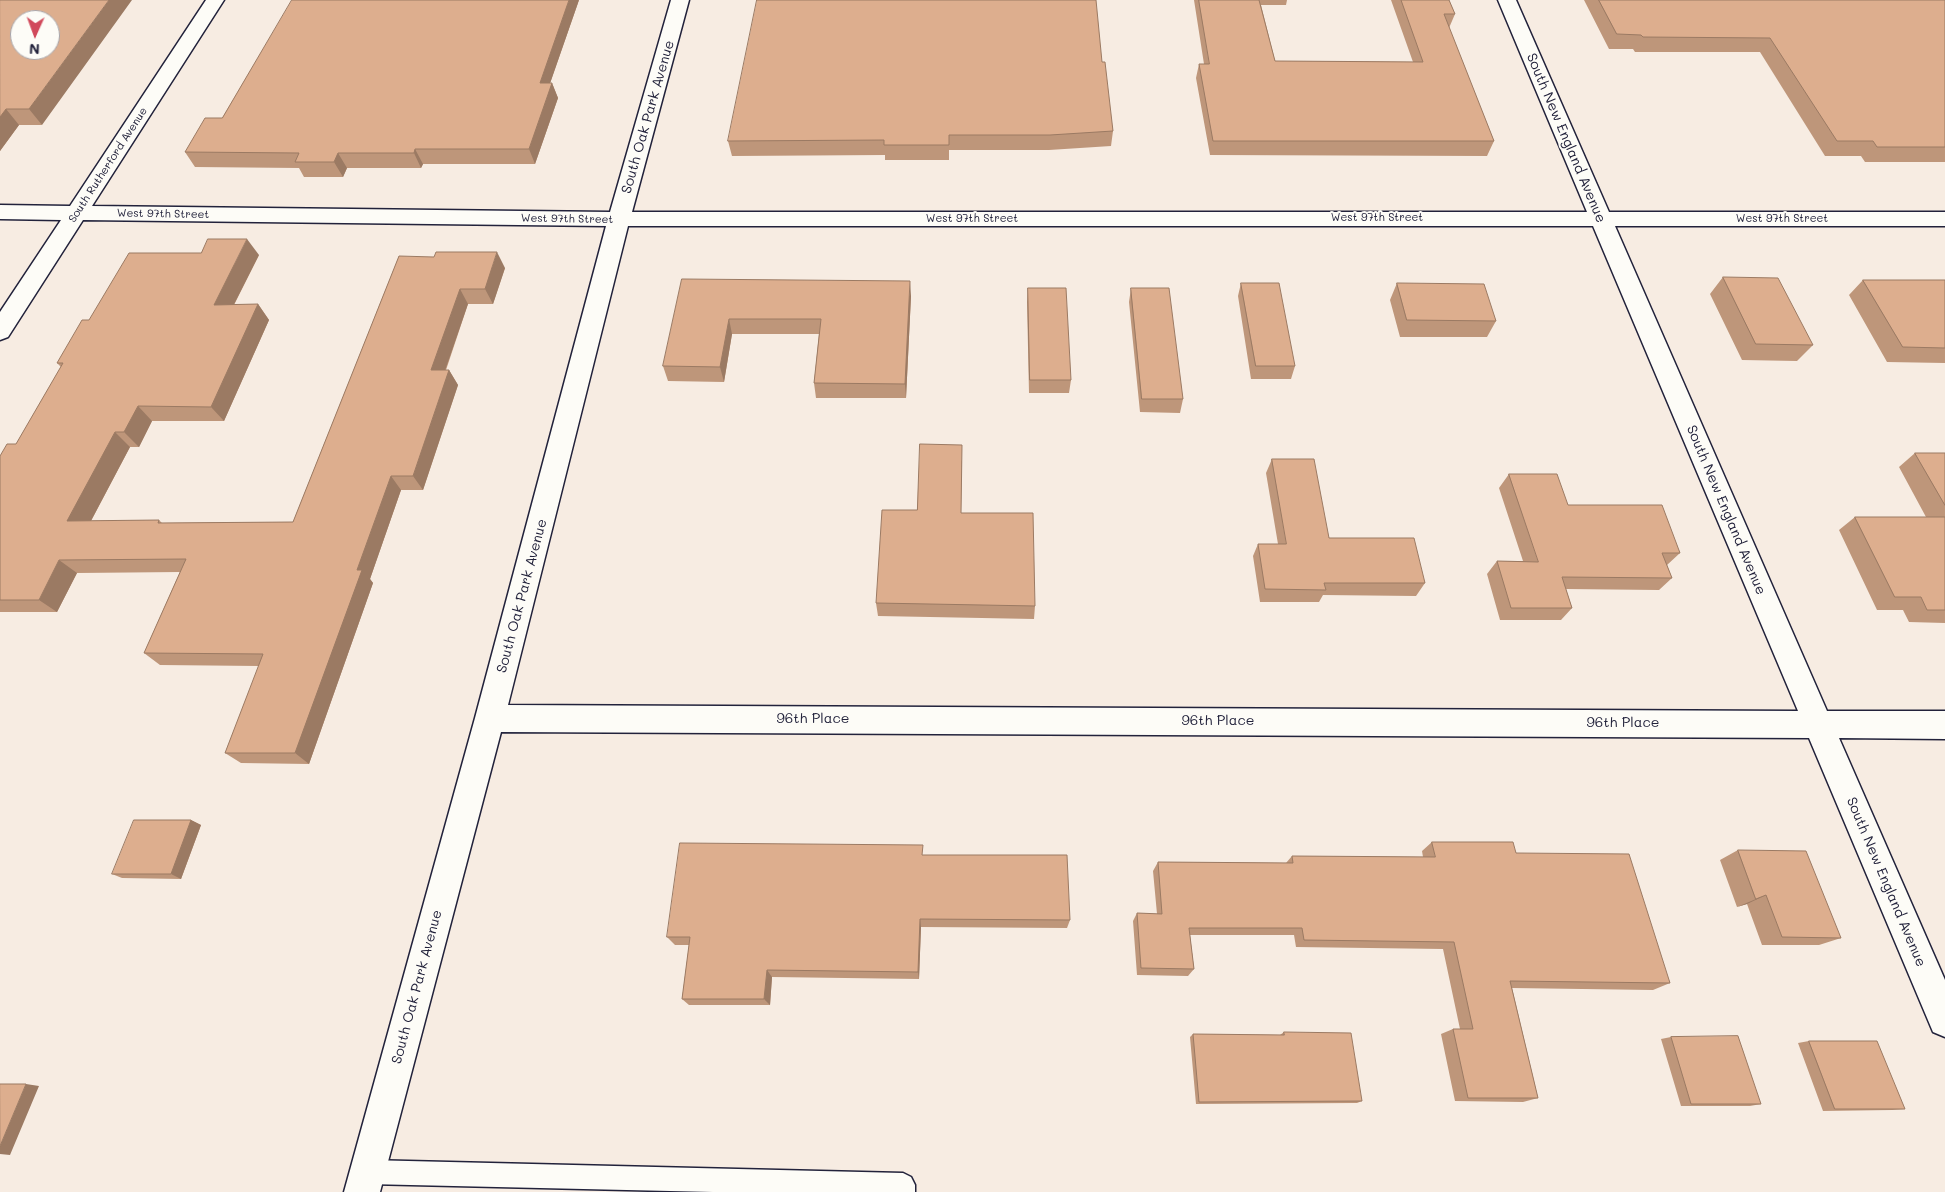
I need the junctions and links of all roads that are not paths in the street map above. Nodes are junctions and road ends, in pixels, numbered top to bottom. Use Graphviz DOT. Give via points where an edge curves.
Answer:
graph roads {
  1 [pos="215,0"];
  2 [pos="680,0"];
  3 [pos="1507,0"];
  4 [pos="0,212"];
  5 [pos="77,213"];
  6 [pos="1601,218"];
  7 [pos="1945,219"];
  8 [pos="619,220"];
  9 [pos="0,331"];
  10 [pos="490,718"];
  11 [pos="1818,724"];
  12 [pos="1945,725"];
  13 [pos="1945,1020"];
  14 [pos="365,1182"];
  15 [pos="903,1192"];
  1 -- 5 [label="street, South Rutherford Avenue"];
  2 -- 8 [label="street, South Oak Park Avenue"];
  3 -- 6 [label="street, South New England Avenue"];
  4 -- 5 [label="street, West 97th Street"];
  5 -- 8 [label="street, West 97th Street"];
  5 -- 9 [label="street, South Rutherford Avenue"];
  6 -- 7 [label="street, West 97th Street"];
  6 -- 8 [label="street, West 97th Street"];
  6 -- 11 [label="street, South New England Avenue"];
  8 -- 10 [label="street, South Oak Park Avenue"];
  10 -- 11 [label="street, 96th Place"];
  10 -- 14 [label="street, South Oak Park Avenue"];
  11 -- 12 [label="street, 96th Place"];
  11 -- 13 [label="street, South New England Avenue"];
  14 -- 15 [label="lane" via="903,1185"];
}
